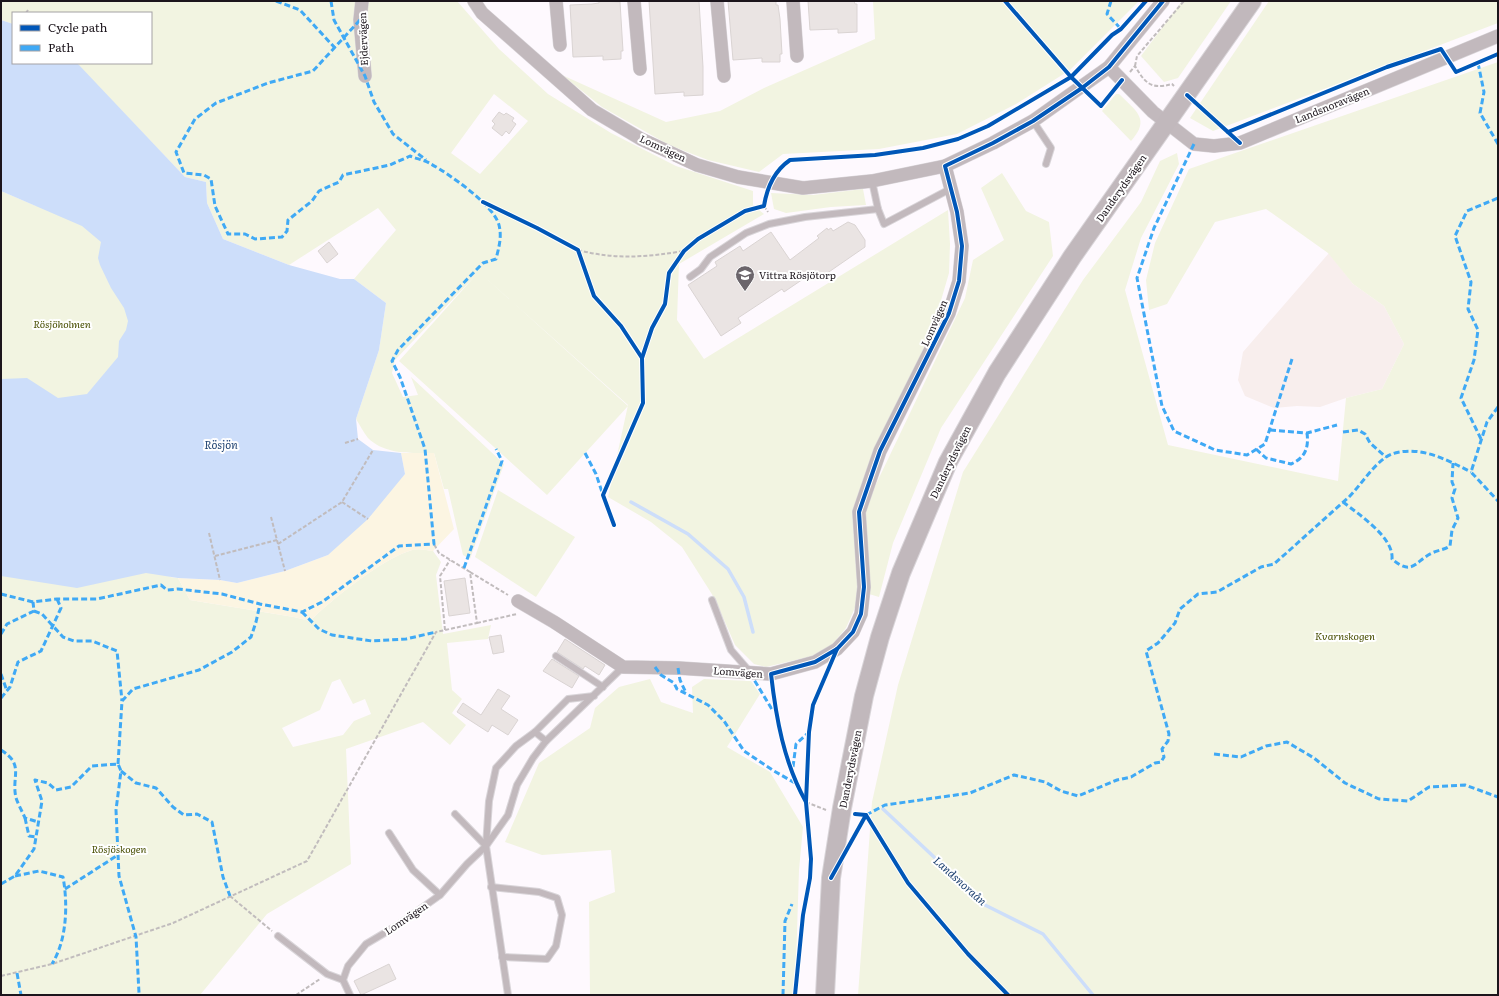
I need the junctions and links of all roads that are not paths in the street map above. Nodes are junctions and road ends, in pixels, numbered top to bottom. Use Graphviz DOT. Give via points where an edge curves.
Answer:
graph roads {
  1 [pos="362,1"];
  2 [pos="474,1"];
  3 [pos="556,1"];
  4 [pos="634,1"];
  5 [pos="717,1"];
  6 [pos="793,1"];
  7 [pos="1163,1"];
  8 [pos="1252,1"];
  9 [pos="1498,36"];
  10 [pos="560,45"];
  11 [pos="797,56"];
  12 [pos="1109,67"];
  13 [pos="640,68"];
  14 [pos="365,76"];
  15 [pos="724,76"];
  16 [pos="1033,121"];
  17 [pos="1166,123"];
  18 [pos="1046,164"];
  19 [pos="945,166"];
  20 [pos="872,181"];
  21 [pos="952,188"];
  22 [pos="878,209"];
  23 [pos="690,277"];
  24 [pos="712,600"];
  25 [pos="518,601"];
  26 [pos="556,656"];
  27 [pos="623,667"];
  28 [pos="750,673"];
  29 [pos="603,687"];
  30 [pos="594,696"];
  31 [pos="535,732"];
  32 [pos="546,741"];
  33 [pos="455,814"];
  34 [pos="389,833"];
  35 [pos="486,846"];
  36 [pos="491,887"];
  37 [pos="440,895"];
  38 [pos="278,936"];
  39 [pos="502,957"];
  40 [pos="343,980"];
  41 [pos="350,995"];
  42 [pos="508,995"];
  43 [pos="825,995"];
  1 -- 14 [label="street, Ejdervägen" via="360,20"];
  2 -- 20 [label="street, Lomvägen" via="488,18 592,110 641,138 690,161 738,177 803,188"];
  3 -- 10 [label="street"];
  4 -- 13 [label="street"];
  5 -- 15 [label="street"];
  6 -- 11 [label="street"];
  7 -- 12 [label="street, Lomvägen"];
  8 -- 17 [label="main road, Danderydsvägen"];
  9 -- 17 [label="street, Landsnoravägen" via="1240,143 1214,146 1194,144"];
  12 -- 16 [label="street, Lomvägen"];
  12 -- 17 [label="street"];
  16 -- 18 [label="lane" via="1051,148"];
  16 -- 19 [label="street, Lomvägen"];
  17 -- 43 [label="main road, Danderydsvägen" via="1072,256 997,373 948,462 901,572 864,696 842,808 831,878"];
  19 -- 20 [label="street, Lomvägen"];
  19 -- 21 [label="street, Lomvägen"];
  20 -- 22 [label="lane"];
  21 -- 22 [label="lane" via="884,224"];
  21 -- 28 [label="street, Lomvägen" via="962,246 958,281 949,314 880,451 859,512 864,587 861,614 853,632 837,649 815,662 771,674"];
  22 -- 23 [label="lane" via="804,216 769,224 746,233 710,257"];
  24 -- 28 [label="lane" via="730,650"];
  25 -- 27 [label="street"];
  26 -- 29 [label="lane"];
  27 -- 28 [label="street, Lomvägen"];
  27 -- 29 [label="lane, Lomvägen"];
  29 -- 30 [label="lane, Lomvägen"];
  30 -- 31 [label="lane" via="568,699"];
  30 -- 32 [label="lane, Lomvägen"];
  31 -- 32 [label="lane"];
  31 -- 35 [label="lane" via="516,746 496,768 489,801"];
  32 -- 35 [label="lane, Lomvägen" via="517,785 508,815"];
  33 -- 35 [label="lane"];
  34 -- 37 [label="lane" via="413,870"];
  35 -- 36 [label="lane"];
  35 -- 37 [label="lane, Lomvägen"];
  36 -- 39 [label="lane"];
  36 -- 39 [label="lane" via="539,892 557,898 562,915 556,946 547,959"];
  37 -- 40 [label="lane, Lomvägen" via="366,944 348,966"];
  38 -- 40 [label="lane" via="327,974"];
  39 -- 42 [label="lane"];
  40 -- 41 [label="lane"];
}
